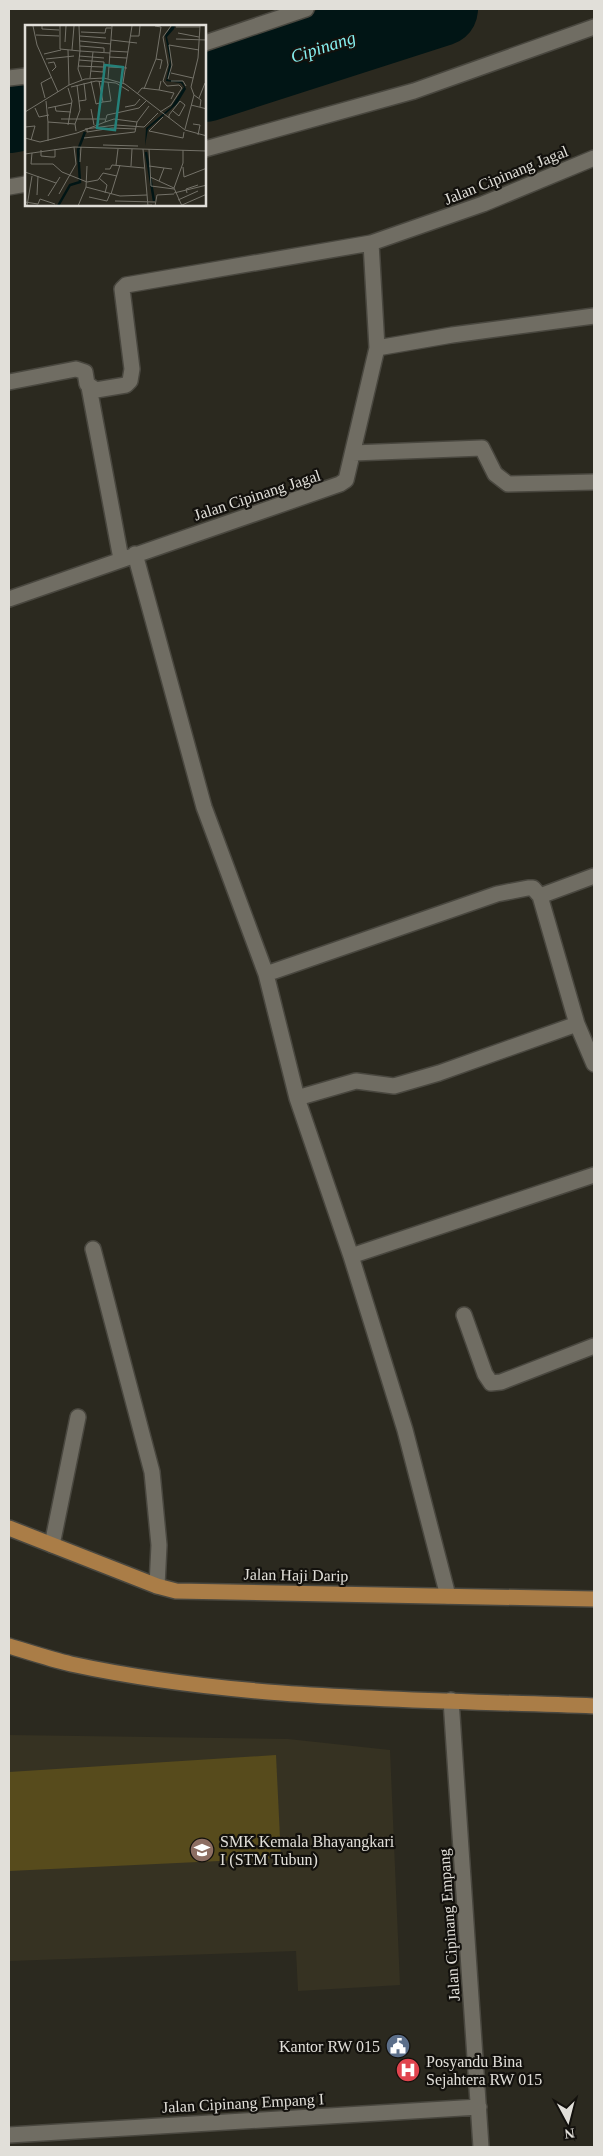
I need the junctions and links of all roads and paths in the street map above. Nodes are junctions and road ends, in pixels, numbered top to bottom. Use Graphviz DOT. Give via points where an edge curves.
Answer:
graph roads {
  1 [pos="306,9"];
  2 [pos="594,27"];
  3 [pos="206,43"];
  4 [pos="25,76"];
  5 [pos="9,78"];
  6 [pos="206,149"];
  7 [pos="594,158"];
  8 [pos="25,184"];
  9 [pos="9,187"];
  10 [pos="371,244"];
  11 [pos="594,316"];
  12 [pos="377,348"];
  13 [pos="9,382"];
  14 [pos="89,387"];
  15 [pos="353,453"];
  16 [pos="594,482"];
  17 [pos="128,557"];
  18 [pos="9,599"];
  19 [pos="594,876"];
  20 [pos="540,896"];
  21 [pos="266,974"];
  22 [pos="577,1024"];
  23 [pos="594,1064"];
  24 [pos="297,1098"];
  25 [pos="594,1175"];
  26 [pos="93,1249"];
  27 [pos="351,1256"];
  28 [pos="464,1315"];
  29 [pos="594,1346"];
  30 [pos="78,1417"];
  31 [pos="9,1528"];
  32 [pos="52,1545"];
  33 [pos="157,1586"];
  34 [pos="448,1596"];
  35 [pos="594,1599"];
  36 [pos="9,1646"];
  37 [pos="451,1700"];
  38 [pos="594,1706"];
  39 [pos="478,2107"];
  40 [pos="9,2134"];
  41 [pos="481,2147"];
  1 -- 3 [label="street"];
  2 -- 6 [label="street" via="414,92"];
  4 -- 5 [label="street"];
  7 -- 10 [label="street, Jalan Cipinang Jagal" via="483,204"];
  8 -- 9 [label="street"];
  10 -- 12 [label="street, Jalan Cipinang Jagal"];
  10 -- 14 [label="street" via="126,284 122,289 132,378 126,385 96,390"];
  11 -- 12 [label="street"];
  12 -- 15 [label="street, Jalan Cipinang Jagal"];
  13 -- 14 [label="street" via="76,369 85,372"];
  14 -- 17 [label="street"];
  15 -- 16 [label="street" via="482,448 495,474 508,484"];
  15 -- 17 [label="street, Jalan Cipinang Jagal" via="346,480 333,489"];
  17 -- 18 [label="street, Jalan Cipinang Jagal"];
  17 -- 21 [label="street" via="204,807"];
  19 -- 20 [label="street"];
  20 -- 21 [label="street" via="533,888 497,894"];
  20 -- 22 [label="street"];
  21 -- 24 [label="street"];
  22 -- 23 [label="street"];
  22 -- 24 [label="street" via="394,1086 356,1081"];
  24 -- 27 [label="street"];
  25 -- 27 [label="street"];
  26 -- 33 [label="street" via="152,1472 159,1545"];
  27 -- 34 [label="street" via="405,1430"];
  28 -- 29 [label="street" via="491,1383"];
  30 -- 32 [label="street"];
  31 -- 32 [label="main road, Jalan Haji Darip"];
  32 -- 33 [label="main road, Jalan Haji Darip"];
  33 -- 34 [label="main road, Jalan Haji Darip" via="176,1591"];
  34 -- 35 [label="main road, Jalan Haji Darip"];
  36 -- 37 [label="main road" via="69,1664 162,1681 306,1695"];
  37 -- 38 [label="main road"];
  37 -- 39 [label="street, Jalan Cipinang Empang"];
  39 -- 40 [label="street, Jalan Cipinang Empang I"];
  39 -- 41 [label="street, Jalan Cipinang Empang"];
}
